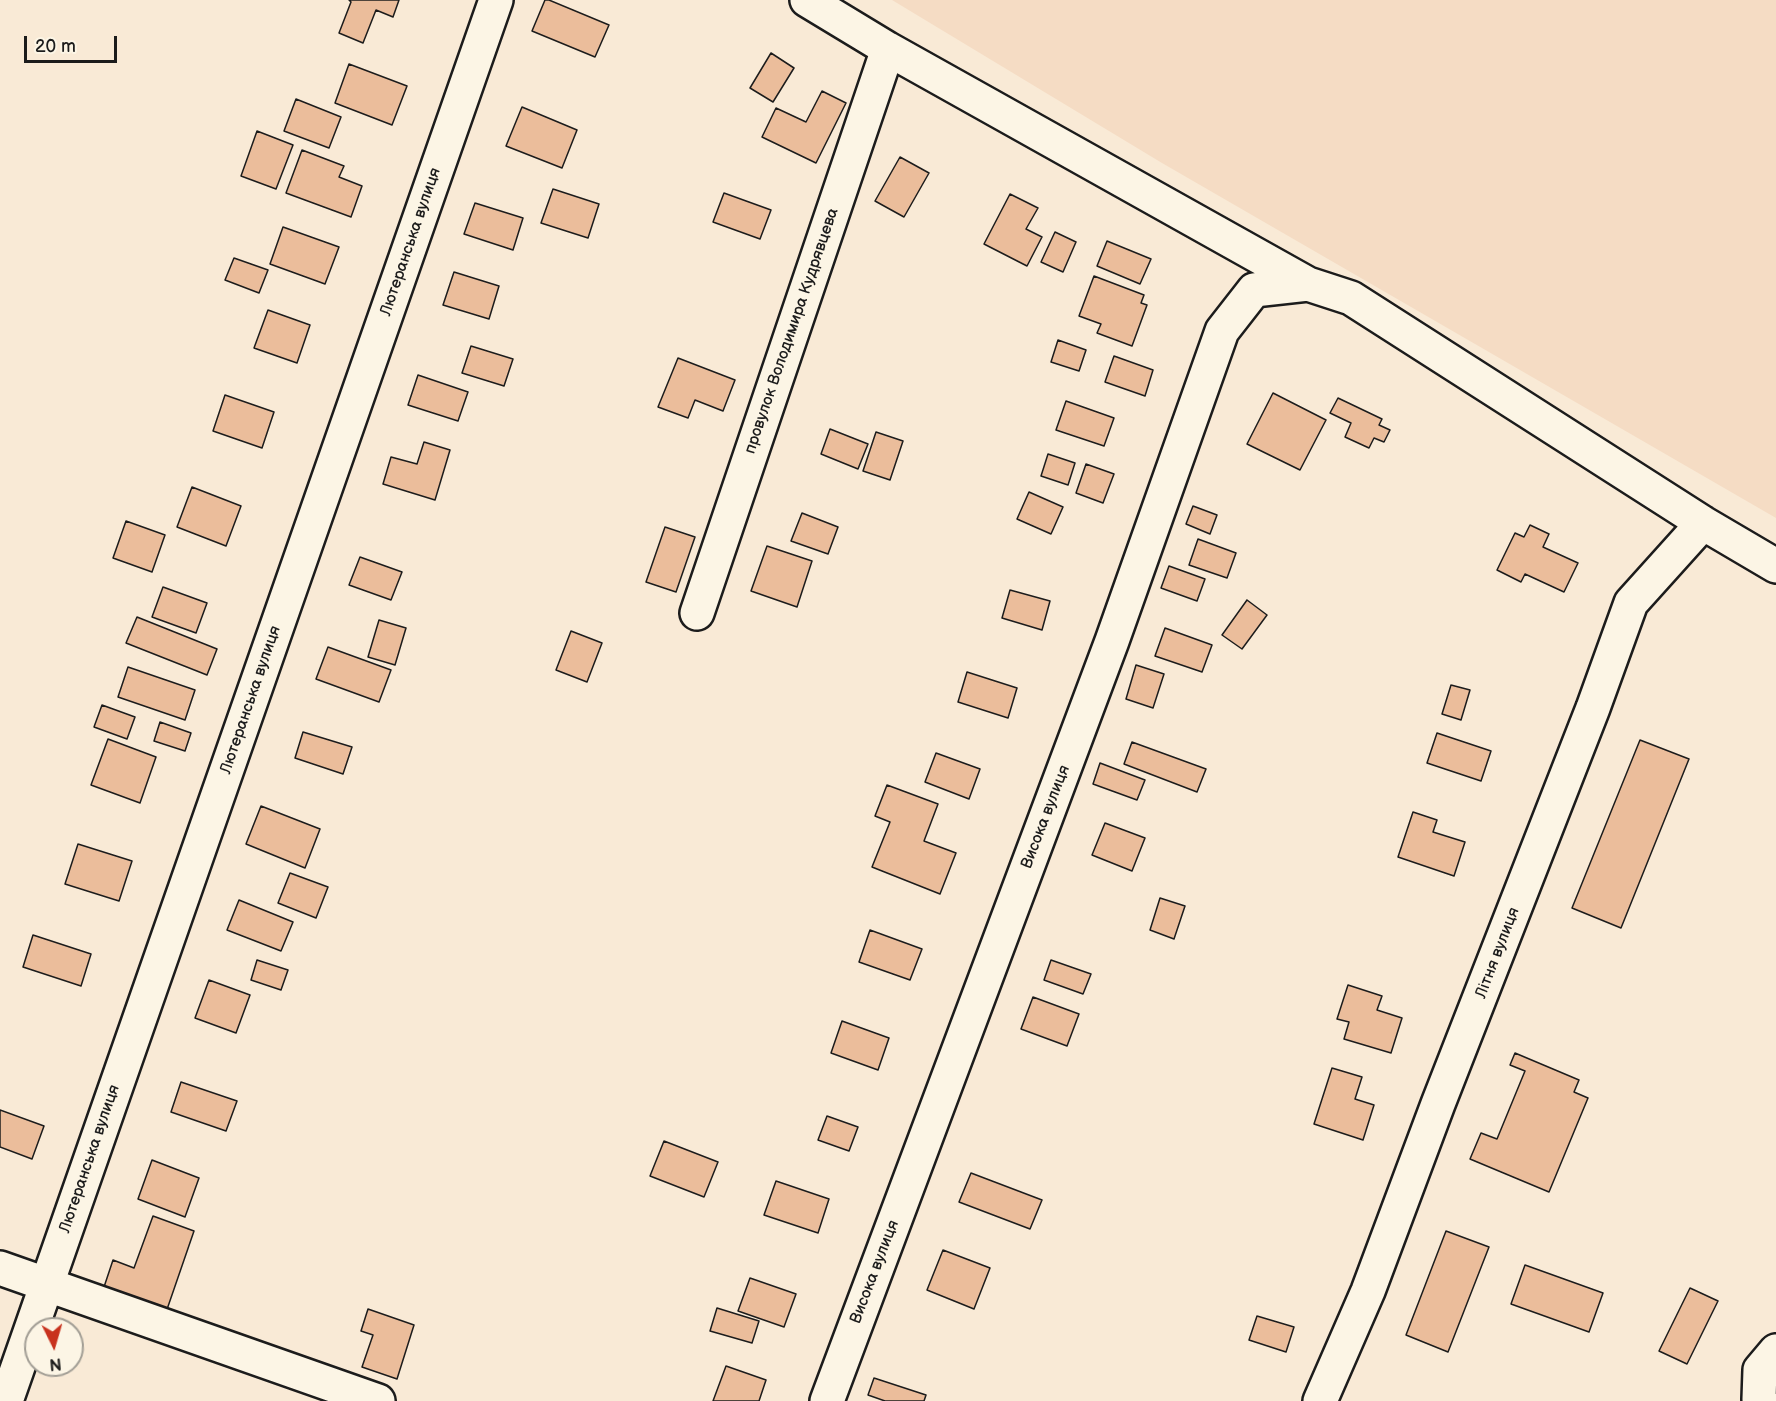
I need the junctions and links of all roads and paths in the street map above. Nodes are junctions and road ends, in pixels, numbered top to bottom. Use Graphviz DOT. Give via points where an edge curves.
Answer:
graph roads {
  1 [pos="496,0"];
  2 [pos="807,0"];
  3 [pos="888,49"];
  4 [pos="1308,284"];
  5 [pos="1703,523"];
  6 [pos="1776,566"];
  7 [pos="697,613"];
  8 [pos="0,1268"];
  9 [pos="46,1285"];
  10 [pos="1776,1351"];
  11 [pos="6,1401"];
  12 [pos="378,1401"];
  13 [pos="827,1401"];
  14 [pos="1320,1401"];
  15 [pos="1761,1401"];
  1 -- 9 [label="street, Лютеранська вулиця"];
  2 -- 3 [label="street"];
  3 -- 4 [label="street"];
  3 -- 7 [label="street, провулок Володимира Кудрявцева"];
  4 -- 5 [label="street" via="1351,298"];
  4 -- 13 [label="street, Висока вулиця" via="1254,290 1222,331 1112,641"];
  5 -- 6 [label="street"];
  5 -- 14 [label="street, Літня вулиця" via="1631,603 1368,1291"];
  8 -- 9 [label="street"];
  9 -- 11 [label="street, Лютеранська вулиця"];
  9 -- 12 [label="street"];
  10 -- 15 [label="street" via="1760,1370"];
}
